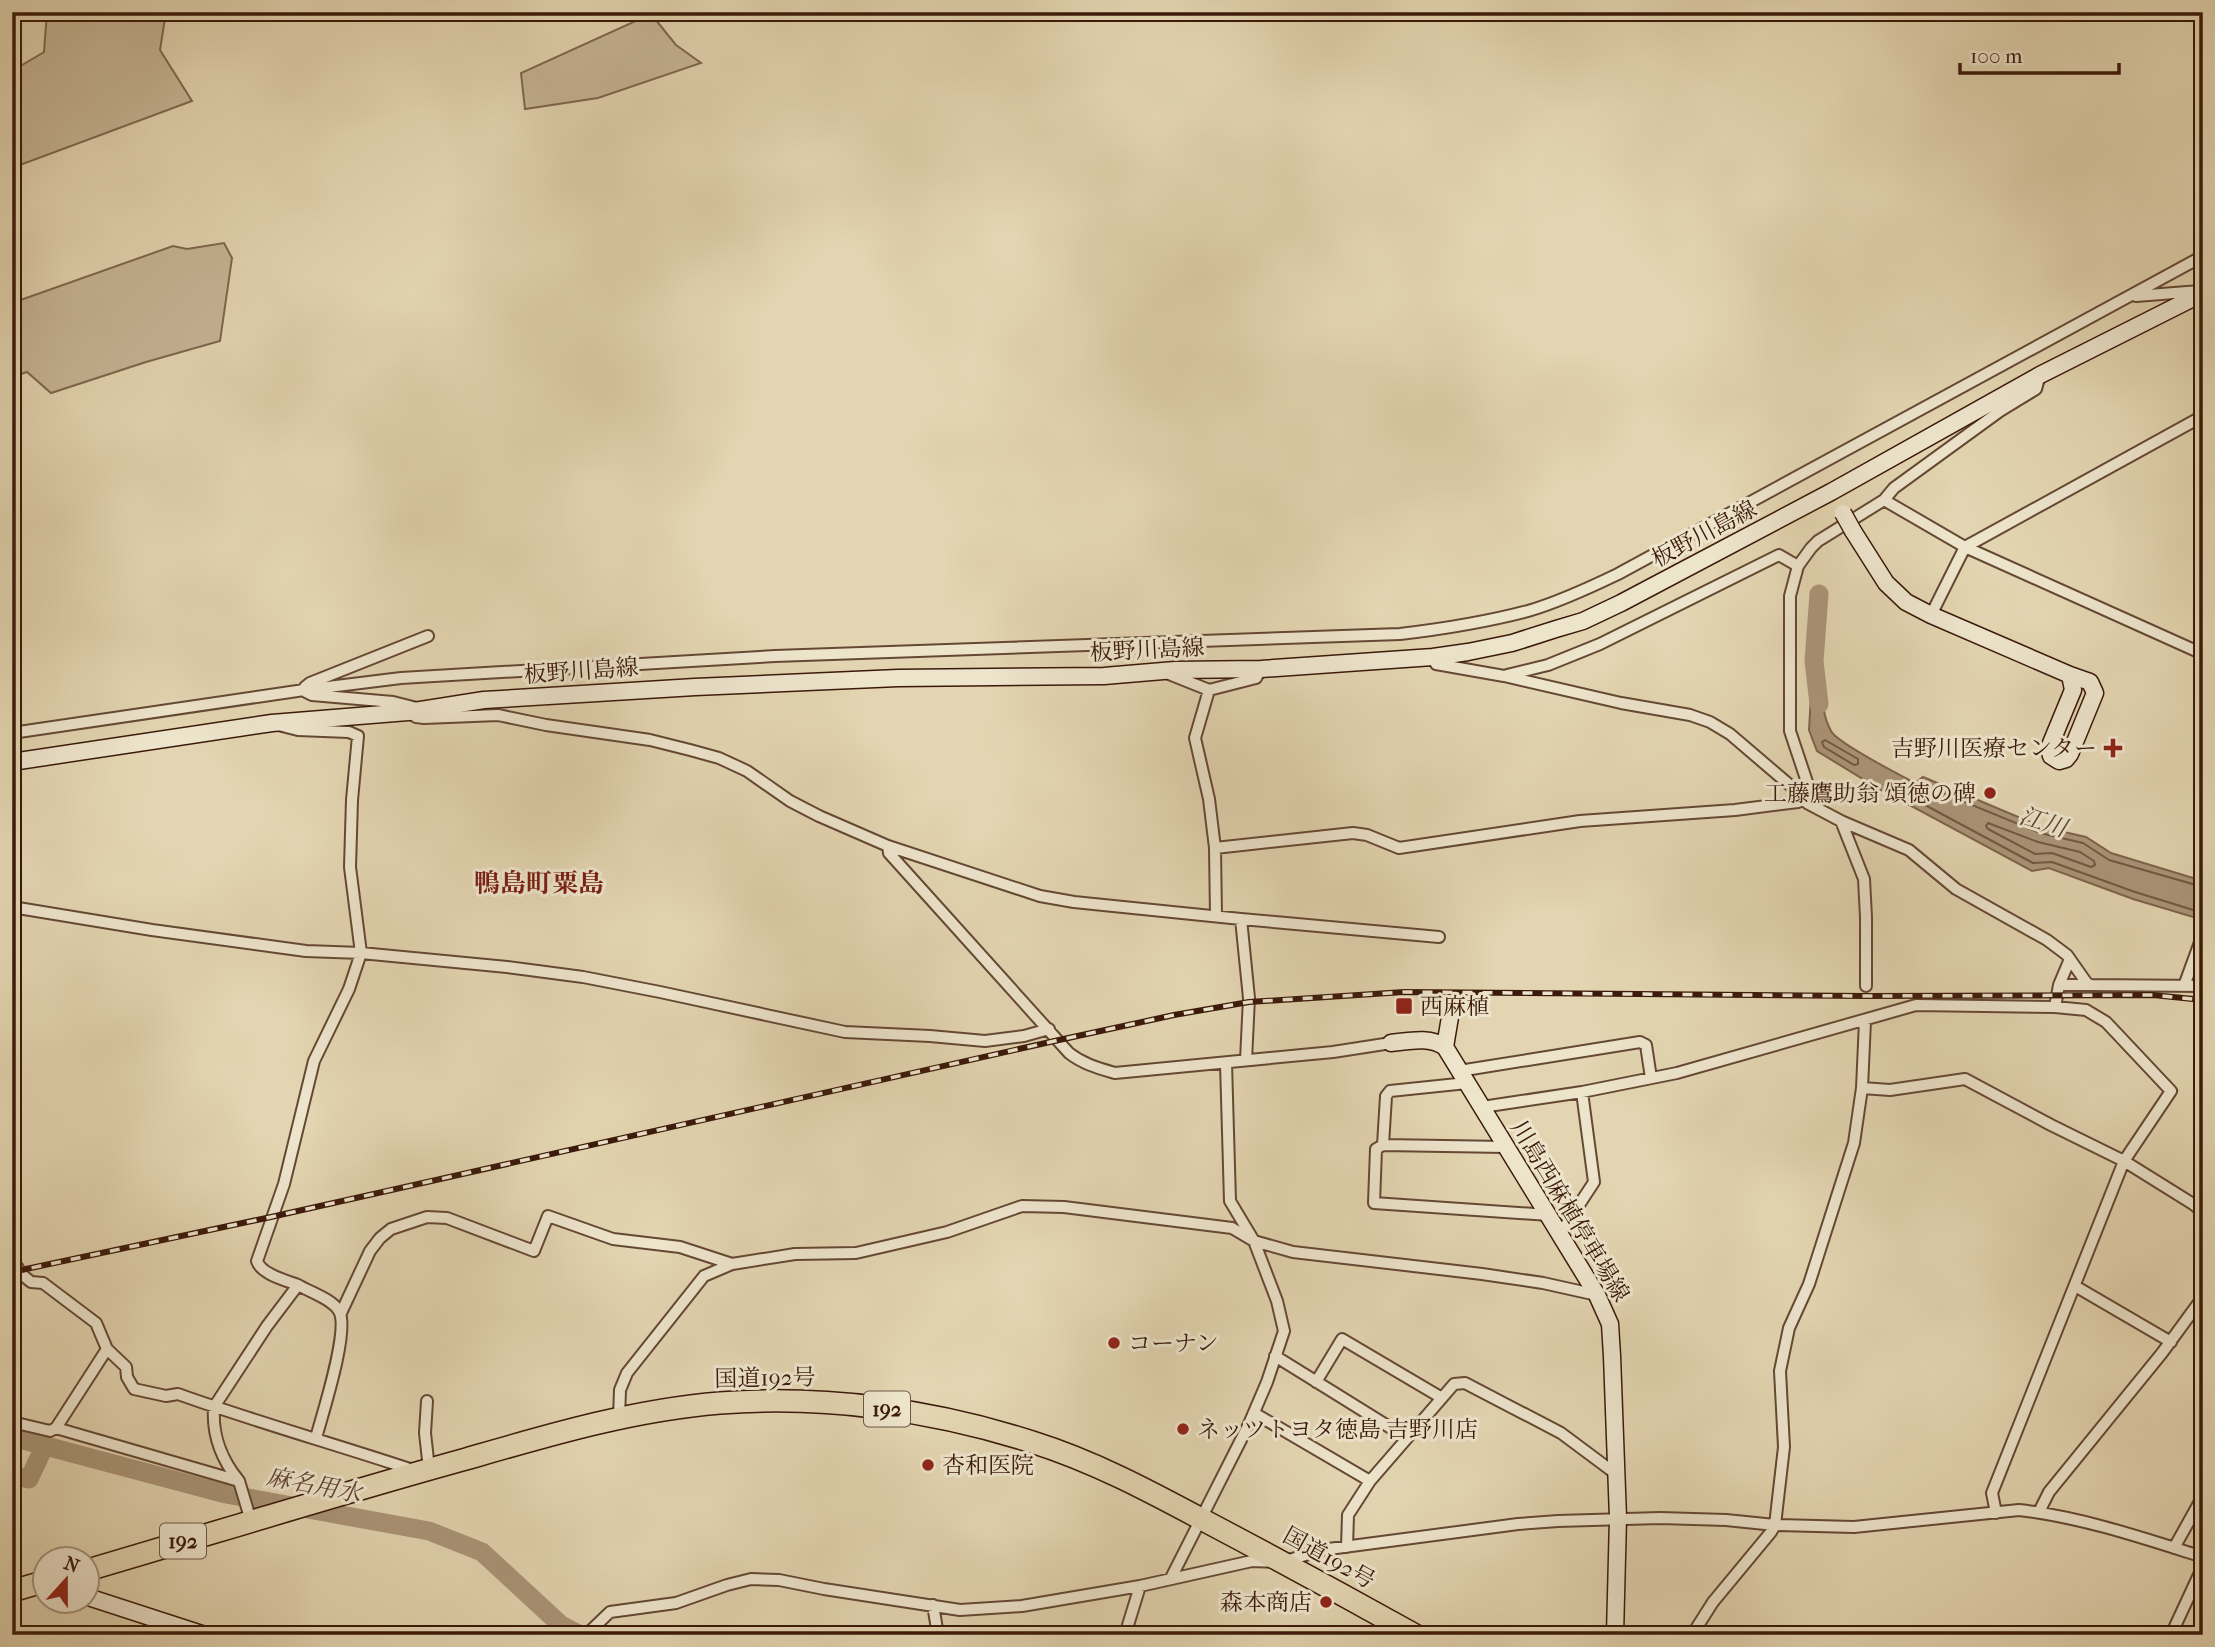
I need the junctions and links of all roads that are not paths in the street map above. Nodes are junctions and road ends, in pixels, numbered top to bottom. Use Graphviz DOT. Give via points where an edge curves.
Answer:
graph roads {
  1 [pos="2203,256"];
  2 [pos="2203,292"];
  3 [pos="2129,296"];
  4 [pos="2040,375"];
  5 [pos="2203,416"];
  6 [pos="1831,492"];
  7 [pos="1884,500"];
  8 [pos="1965,547"];
  9 [pos="1798,566"];
  10 [pos="1931,615"];
  11 [pos="428,636"];
  12 [pos="2203,654"];
  13 [pos="1433,657"];
  14 [pos="1261,669"];
  15 [pos="1161,671"];
  16 [pos="2070,675"];
  17 [pos="1504,676"];
  18 [pos="304,690"];
  19 [pos="1209,690"];
  20 [pos="414,710"];
  21 [pos="272,723"];
  22 [pos="12,733"];
  23 [pos="12,762"];
  24 [pos="1803,798"];
  25 [pos="1841,821"];
  26 [pos="888,846"];
  27 [pos="1215,848"];
  28 [pos="12,907"];
  29 [pos="1216,916"];
  30 [pos="1241,919"];
  31 [pos="2203,934"];
  32 [pos="1439,937"];
  33 [pos="360,953"];
  34 [pos="2070,959"];
  35 [pos="2059,985"];
  36 [pos="2090,985"];
  37 [pos="1866,986"];
  38 [pos="2184,986"];
  39 [pos="2203,986"];
  40 [pos="2055,1007"];
  41 [pos="1450,1017"];
  42 [pos="1865,1021"];
  43 [pos="1049,1029"];
  44 [pos="1391,1043"];
  45 [pos="1445,1048"];
  46 [pos="1246,1060"];
  47 [pos="1226,1063"];
  48 [pos="1463,1077"];
  49 [pos="1651,1078"];
  50 [pos="1862,1088"];
  51 [pos="1582,1092"];
  52 [pos="1482,1107"];
  53 [pos="1383,1145"];
  54 [pos="1506,1147"];
  55 [pos="2124,1161"];
  56 [pos="2203,1212"];
  57 [pos="1549,1216"];
  58 [pos="1560,1234"];
  59 [pos="1254,1241"];
  60 [pos="732,1264"];
  61 [pos="17,1267"];
  62 [pos="298,1285"];
  63 [pos="2075,1286"];
  64 [pos="1597,1295"];
  65 [pos="2203,1297"];
  66 [pos="341,1313"];
  67 [pos="2171,1342"];
  68 [pos="107,1349"];
  69 [pos="1275,1356"];
  70 [pos="1316,1382"];
  71 [pos="1442,1398"];
  72 [pos="427,1401"];
  73 [pos="214,1407"];
  74 [pos="1254,1413"];
  75 [pos="619,1418"];
  76 [pos="12,1422"];
  77 [pos="56,1428"];
  78 [pos="316,1438"];
  79 [pos="1407,1438"];
  80 [pos="424,1471"];
  81 [pos="1616,1475"];
  82 [pos="1370,1481"];
  83 [pos="241,1484"];
  84 [pos="2203,1496"];
  85 [pos="2039,1512"];
  86 [pos="1996,1513"];
  87 [pos="249,1514"];
  88 [pos="1200,1518"];
  89 [pos="1618,1518"];
  90 [pos="1775,1525"];
  91 [pos="1347,1547"];
  92 [pos="2174,1548"];
  93 [pos="2203,1557"];
  94 [pos="1283,1562"];
  95 [pos="102,1565"];
  96 [pos="2203,1566"];
  97 [pos="1171,1578"];
  98 [pos="32,1585"];
  99 [pos="1140,1587"];
  100 [pos="12,1591"];
  101 [pos="102,1602"];
  102 [pos="933,1605"];
  103 [pos="205,1635"];
  104 [pos="586,1635"];
  105 [pos="938,1635"];
  106 [pos="1125,1635"];
  107 [pos="1415,1635"];
  108 [pos="1615,1635"];
  109 [pos="1692,1635"];
  110 [pos="2171,1635"];
  1 -- 3 [label="street"];
  2 -- 3 [label="street"];
  2 -- 4 [label="main road, 板野川島線"];
  3 -- 18 [label="street" via="1618,574 1529,610 1481,622 1388,634 654,662 401,678"];
  4 -- 6 [label="main road, 板野川島線"];
  4 -- 7 [label="street" via="2036,389 1894,488"];
  5 -- 8 [label="street"];
  6 -- 10 [label="main road, bridge" via="1871,562 1895,593"];
  6 -- 13 [label="main road, 板野川島線" via="1583,621 1512,643"];
  7 -- 8 [label="street"];
  7 -- 9 [label="street" via="1818,541"];
  8 -- 10 [label="street"];
  8 -- 12 [label="street"];
  9 -- 17 [label="street" via="1779,555 1600,644"];
  9 -- 24 [label="street" via="1790,596 1790,731 1807,782"];
  10 -- 16 [label="main road"];
  11 -- 18 [label="street" via="310,683"];
  13 -- 14 [label="main road, 板野川島線"];
  13 -- 17 [label="street" via="1436,664"];
  14 -- 15 [label="main road, 板野川島線"];
  14 -- 19 [label="street" via="1256,678"];
  15 -- 19 [label="street"];
  15 -- 20 [label="main road, 板野川島線" via="695,687 484,700"];
  16 -- 16 [label="main road" via="2090,682 2095,693 2070,754 2059,761 2049,748 2073,690"];
  17 -- 24 [label="street" via="1710,722"];
  18 -- 20 [label="street" via="312,695 394,702"];
  18 -- 22 [label="street"];
  19 -- 27 [label="street" via="1195,738"];
  20 -- 21 [label="main road, 板野川島線"];
  20 -- 26 [label="street" via="416,717 424,718 515,717 650,740 719,758 790,801"];
  21 -- 23 [label="main road, 板野川島線"];
  21 -- 33 [label="street" via="358,736 350,834"];
  24 -- 25 [label="street"];
  24 -- 27 [label="street" via="1735,810 1580,821 1399,848 1353,833"];
  25 -- 34 [label="street" via="1909,850 1956,889 2047,940"];
  25 -- 37 [label="street" via="1864,879"];
  26 -- 29 [label="street" via="1040,896"];
  26 -- 43 [label="street" via="889,853"];
  27 -- 29 [label="street"];
  28 -- 33 [label="street" via="306,951"];
  29 -- 30 [label="street"];
  30 -- 32 [label="street"];
  30 -- 46 [label="street" via="1249,998"];
  31 -- 38 [label="street"];
  33 -- 43 [label="street" via="583,977 845,1032 985,1041"];
  33 -- 62 [label="street" via="349,989 314,1061 284,1184 257,1261 264,1270"];
  34 -- 35 [label="street"];
  34 -- 36 [label="street"];
  35 -- 36 [label="street"];
  35 -- 40 [label="street"];
  36 -- 38 [label="street"];
  38 -- 39 [label="street"];
  40 -- 42 [label="street" via="1916,1005"];
  40 -- 55 [label="street" via="2086,1010 2106,1022 2171,1091"];
  41 -- 45 [label="main road"];
  42 -- 49 [label="street"];
  42 -- 50 [label="street"];
  43 -- 47 [label="street" via="1075,1058 1115,1073"];
  44 -- 45 [label="main road" via="1437,1042"];
  44 -- 46 [label="street"];
  45 -- 48 [label="main road, 川島西麻植停車場線"];
  46 -- 47 [label="street"];
  47 -- 59 [label="street" via="1230,1201"];
  48 -- 49 [label="street" via="1640,1042 1646,1045"];
  48 -- 52 [label="main road, 川島西麻植停車場線"];
  48 -- 53 [label="street" via="1390,1090"];
  49 -- 51 [label="street"];
  50 -- 55 [label="street" via="1890,1090 1965,1079"];
  50 -- 90 [label="street" via="1854,1143 1784,1350 1780,1371 1784,1447"];
  51 -- 52 [label="street"];
  51 -- 58 [label="street" via="1594,1182"];
  52 -- 54 [label="main road, 川島西麻植停車場線"];
  53 -- 54 [label="street"];
  53 -- 57 [label="street" via="1376,1149 1374,1203"];
  54 -- 57 [label="main road, 川島西麻植停車場線"];
  55 -- 56 [label="street"];
  55 -- 63 [label="street"];
  57 -- 58 [label="main road, 川島西麻植停車場線"];
  58 -- 64 [label="main road, 川島西麻植停車場線"];
  59 -- 60 [label="street" via="1232,1228 1022,1206 947,1232 856,1252 795,1254"];
  59 -- 64 [label="street" via="1293,1252 1482,1274"];
  59 -- 69 [label="street" via="1284,1331"];
  60 -- 66 [label="street" via="680,1247 613,1239 548,1216 534,1251 447,1218 427,1217 391,1229 380,1238"];
  60 -- 75 [label="street" via="704,1276 627,1373 620,1390"];
  61 -- 68 [label="street" via="30,1282 43,1283 96,1323"];
  62 -- 66 [label="street"];
  62 -- 73 [label="street"];
  63 -- 67 [label="street"];
  63 -- 86 [label="street" via="1992,1493"];
  64 -- 81 [label="main road, 川島西麻植停車場線" via="1609,1324"];
  65 -- 67 [label="street"];
  66 -- 78 [label="street" via="334,1373"];
  67 -- 85 [label="street" via="2049,1492"];
  68 -- 73 [label="street" via="126,1367 134,1389 178,1394"];
  68 -- 77 [label="street"];
  69 -- 70 [label="street"];
  69 -- 74 [label="street"];
  70 -- 71 [label="street" via="1342,1339"];
  70 -- 79 [label="street"];
  71 -- 79 [label="street"];
  71 -- 81 [label="street" via="1454,1384 1465,1383 1560,1433"];
  72 -- 80 [label="street"];
  73 -- 78 [label="street"];
  73 -- 83 [label="street" via="219,1451"];
  74 -- 82 [label="street"];
  74 -- 88 [label="street"];
  75 -- 80 [label="highway, 国道192号 / 192"];
  75 -- 88 [label="highway, 国道192号 / 192" via="721,1403 783,1402 942,1417 1082,1460"];
  76 -- 77 [label="street" via="50,1432"];
  77 -- 83 [label="street"];
  78 -- 80 [label="street"];
  79 -- 82 [label="street"];
  80 -- 87 [label="highway, 国道192号 / 192" via="279,1513"];
  81 -- 89 [label="main road, 川島西麻植停車場線"];
  82 -- 91 [label="street" via="1348,1515"];
  83 -- 87 [label="street"];
  84 -- 92 [label="street"];
  85 -- 86 [label="street"];
  85 -- 92 [label="street"];
  86 -- 90 [label="street" via="1854,1527"];
  87 -- 95 [label="highway, 国道192号 / 192"];
  88 -- 94 [label="highway, 国道192号 / 192"];
  88 -- 97 [label="street"];
  89 -- 90 [label="street"];
  89 -- 91 [label="street" via="1518,1524"];
  89 -- 108 [label="main road, 川島西麻植停車場線"];
  90 -- 109 [label="street"];
  91 -- 94 [label="street"];
  92 -- 93 [label="street"];
  94 -- 97 [label="street" via="1252,1561"];
  94 -- 107 [label="highway, 国道192号 / 192"];
  96 -- 110 [label="street"];
  97 -- 99 [label="street"];
  98 -- 100 [label="highway"];
  99 -- 102 [label="street" via="1022,1606 960,1610"];
  99 -- 106 [label="street"];
  101 -- 103 [label="main road"];
  102 -- 104 [label="street" via="751,1579 676,1603 610,1612"];
  102 -- 105 [label="street"];
}
